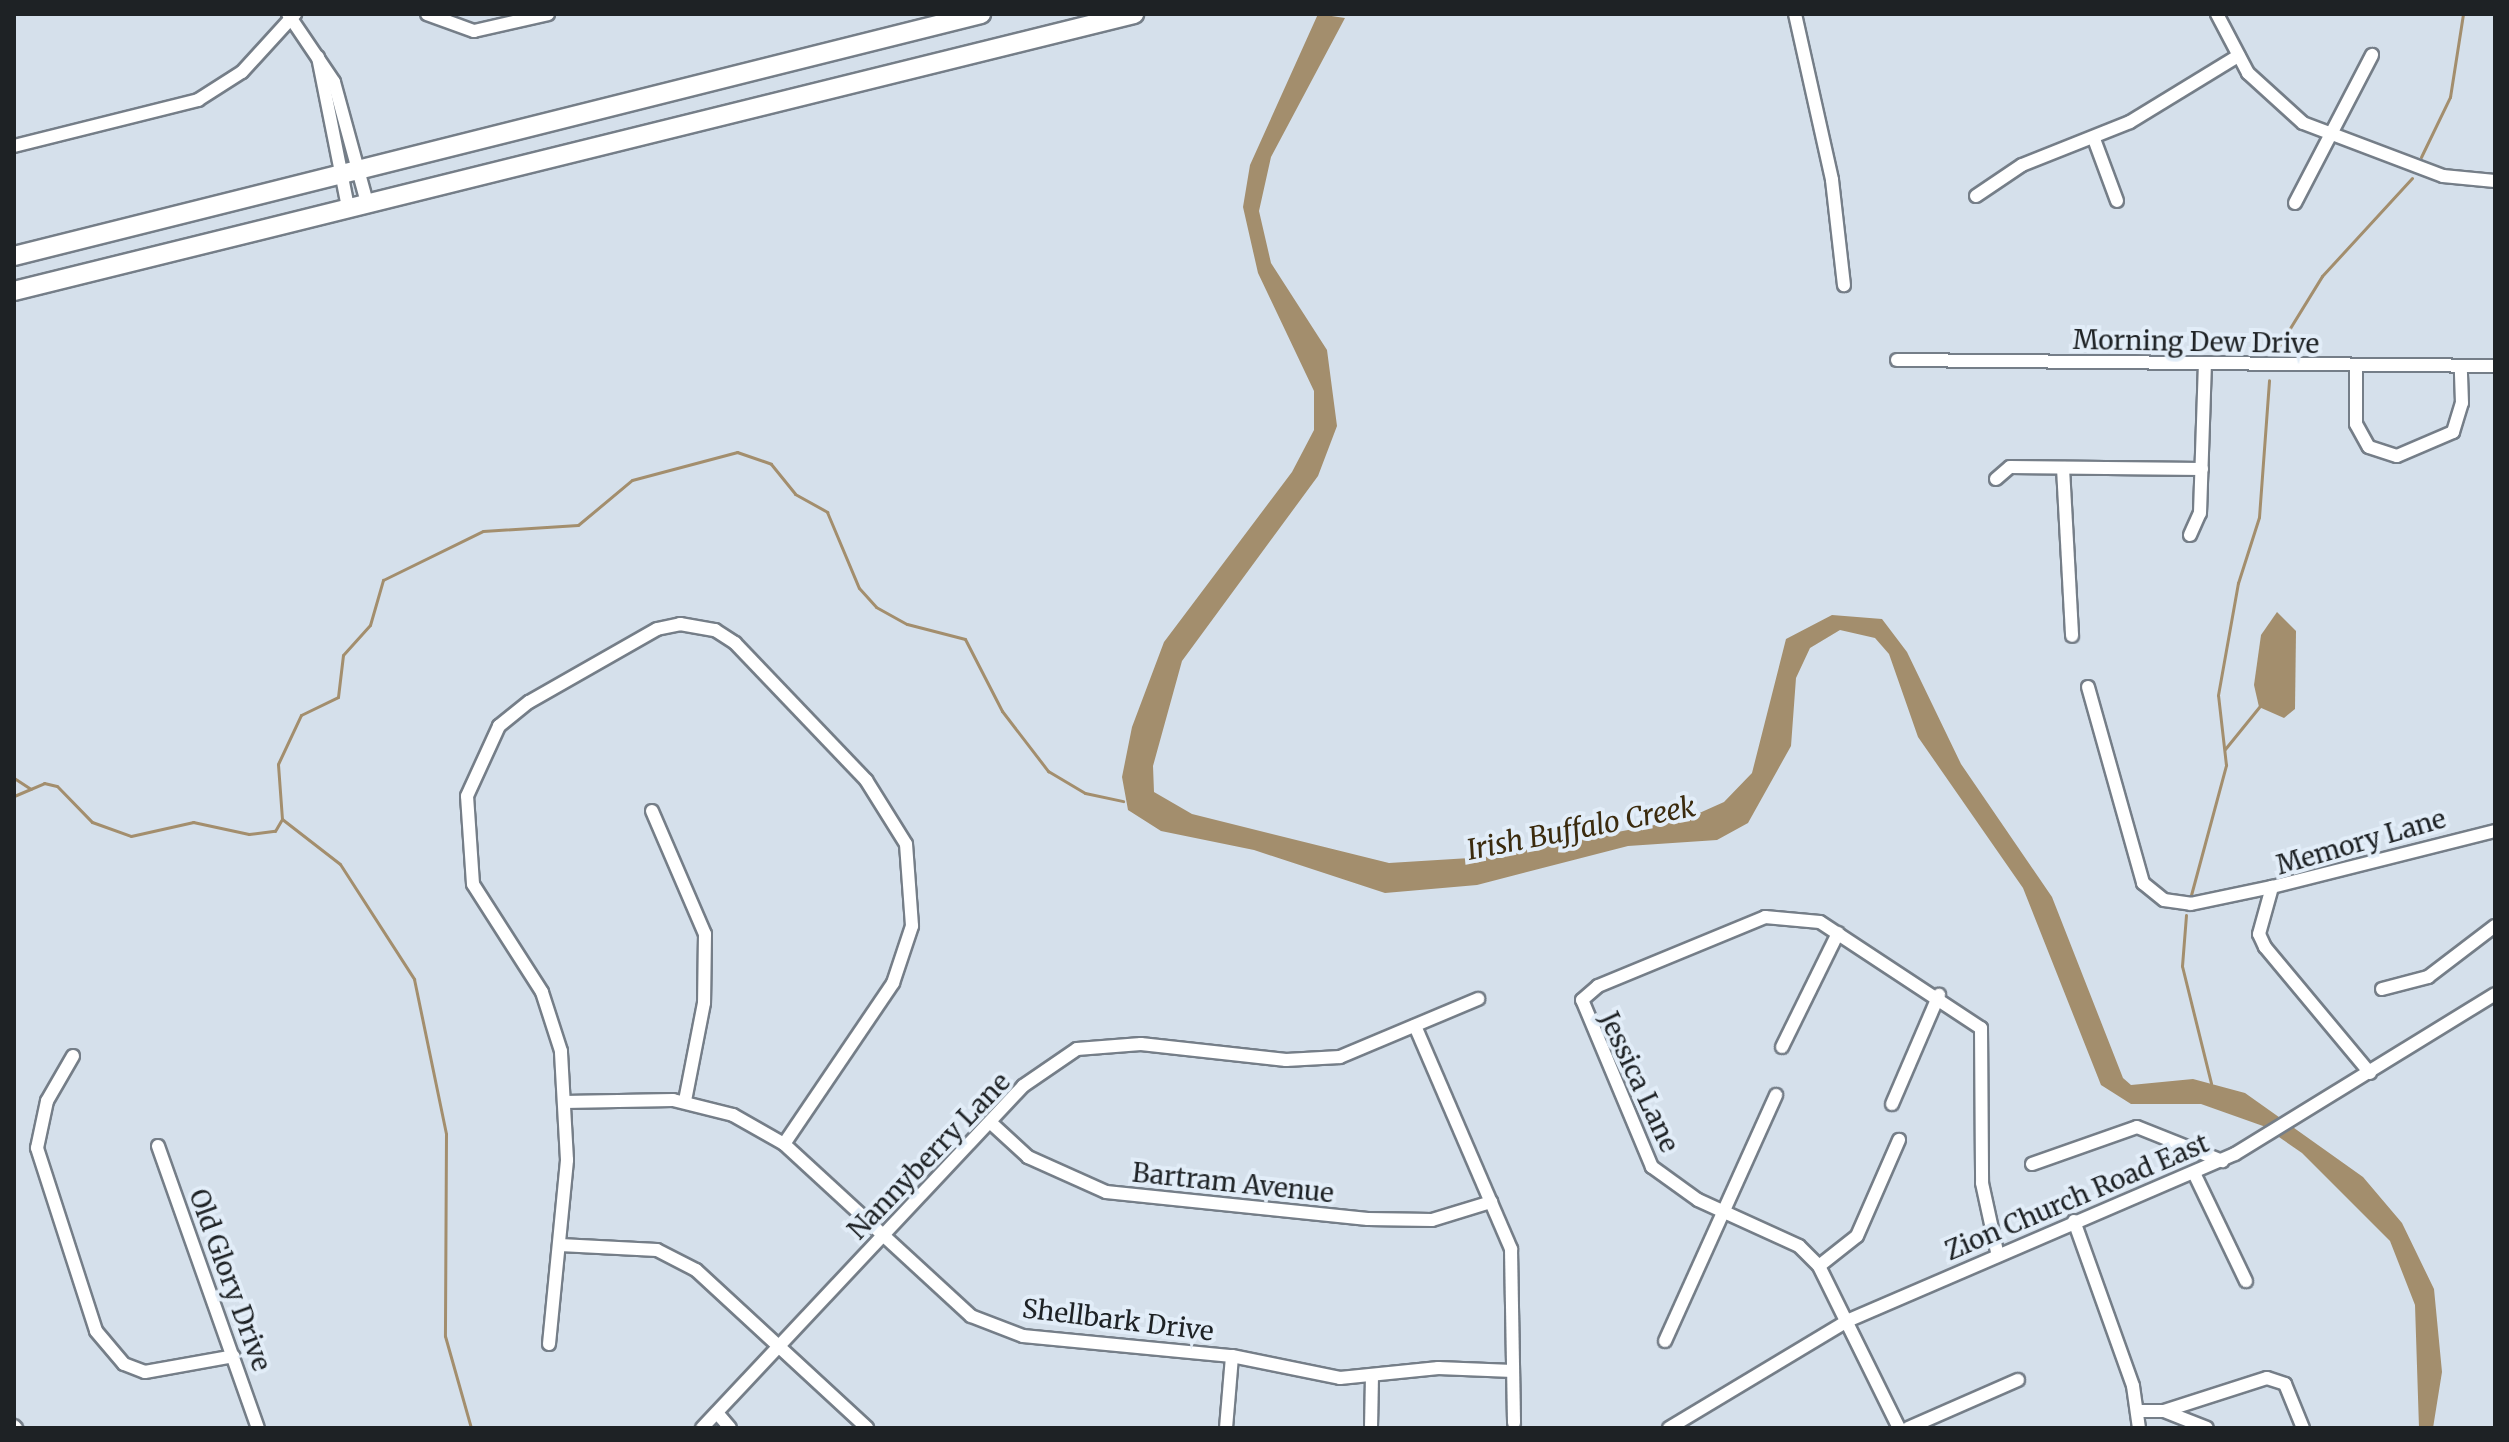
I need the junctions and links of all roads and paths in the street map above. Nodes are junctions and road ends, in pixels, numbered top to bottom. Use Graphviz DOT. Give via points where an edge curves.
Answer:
graph roads {
  1 [pos="427,14"];
  2 [pos="548,14"];
  3 [pos="981,14"];
  4 [pos="1134,14"];
  5 [pos="1795,14"];
  6 [pos="2217,14"];
  7 [pos="292,15"];
  8 [pos="2372,55"];
  9 [pos="2238,56"];
  10 [pos="2329,135"];
  11 [pos="2094,139"];
  12 [pos="14,146"];
  13 [pos="349,173"];
  14 [pos="2495,181"];
  15 [pos="1976,196"];
  16 [pos="2117,201"];
  17 [pos="367,203"];
  18 [pos="2295,203"];
  19 [pos="348,207"];
  20 [pos="14,256"];
  21 [pos="1844,285"];
  22 [pos="14,291"];
  23 [pos="1897,360"];
  24 [pos="2205,364"];
  25 [pos="2356,365"];
  26 [pos="2461,366"];
  27 [pos="2495,366"];
  28 [pos="2063,468"];
  29 [pos="2202,469"];
  30 [pos="1996,479"];
  31 [pos="2190,535"];
  32 [pos="2072,636"];
  33 [pos="2088,687"];
  34 [pos="652,811"];
  35 [pos="2495,831"];
  36 [pos="2272,887"];
  37 [pos="2495,926"];
  38 [pos="1838,933"];
  39 [pos="2382,989"];
  40 [pos="2495,994"];
  41 [pos="1939,995"];
  42 [pos="1478,999"];
  43 [pos="1415,1026"];
  44 [pos="1782,1047"];
  45 [pos="73,1056"];
  46 [pos="2370,1073"];
  47 [pos="1776,1095"];
  48 [pos="685,1101"];
  49 [pos="564,1102"];
  50 [pos="1892,1104"];
  51 [pos="990,1122"];
  52 [pos="1899,1140"];
  53 [pos="784,1144"];
  54 [pos="158,1146"];
  55 [pos="2222,1161"];
  56 [pos="2032,1164"];
  57 [pos="2194,1173"];
  58 [pos="1491,1202"];
  59 [pos="1724,1211"];
  60 [pos="2074,1221"];
  61 [pos="881,1238"];
  62 [pos="560,1245"];
  63 [pos="1997,1252"];
  64 [pos="1819,1266"];
  65 [pos="2246,1281"];
  66 [pos="1847,1321"];
  67 [pos="1665,1341"];
  68 [pos="549,1344"];
  69 [pos="779,1348"];
  70 [pos="234,1356"];
  71 [pos="1232,1356"];
  72 [pos="1513,1371"];
  73 [pos="1372,1376"];
  74 [pos="2018,1380"];
  75 [pos="2138,1411"];
  76 [pos="2164,1411"];
  77 [pos="718,1414"];
  78 [pos="1514,1423"];
  79 [pos="258,1428"];
  80 [pos="702,1428"];
  81 [pos="730,1428"];
  82 [pos="867,1428"];
  83 [pos="1226,1428"];
  84 [pos="1371,1428"];
  85 [pos="1669,1428"];
  86 [pos="1899,1428"];
  87 [pos="1908,1428"];
  88 [pos="2139,1428"];
  89 [pos="2207,1428"];
  90 [pos="2303,1428"];
  1 -- 2 [label="street" via="474,31"];
  3 -- 13 [label="highway"];
  4 -- 17 [label="highway"];
  5 -- 21 [label="street" via="1832,180"];
  6 -- 9 [label="street"];
  7 -- 12 [label="street" via="242,72 198,100"];
  7 -- 13 [label="street" via="334,82"];
  8 -- 10 [label="street"];
  9 -- 10 [label="street" via="2284,111"];
  9 -- 11 [label="street"];
  10 -- 14 [label="street" via="2443,176"];
  10 -- 18 [label="street"];
  11 -- 15 [label="street" via="2013,169"];
  11 -- 16 [label="street"];
  13 -- 17 [label="street"];
  13 -- 19 [label="street"];
  13 -- 20 [label="highway"];
  17 -- 19 [label="highway"];
  19 -- 22 [label="highway"];
  23 -- 24 [label="street, Morning Dew Drive"];
  24 -- 25 [label="street, Morning Dew Drive"];
  24 -- 29 [label="street"];
  25 -- 26 [label="street, Morning Dew Drive"];
  25 -- 26 [label="street" via="2356,424 2369,447 2397,456 2453,432 2462,403"];
  26 -- 27 [label="street, Morning Dew Drive"];
  28 -- 29 [label="street"];
  28 -- 30 [label="street" via="2010,467"];
  28 -- 32 [label="street"];
  29 -- 31 [label="street" via="2200,513"];
  33 -- 36 [label="street" via="2143,883 2164,900 2191,904"];
  34 -- 48 [label="street" via="705,934 704,1003"];
  35 -- 36 [label="street, Memory Lane"];
  36 -- 46 [label="street, Memory Lane" via="2259,934 2265,947"];
  37 -- 39 [label="street" via="2428,977"];
  38 -- 41 [label="street"];
  38 -- 44 [label="street"];
  38 -- 59 [label="street, Jessica Lane" via="1797,915 1765,917 1598,986 1582,1000 1652,1167"];
  40 -- 46 [label="street, Zion Church Road East"];
  41 -- 50 [label="street"];
  41 -- 63 [label="street" via="1974,1019 1986,1049 1982,1183"];
  42 -- 43 [label="street, Nannyberry Lane"];
  43 -- 51 [label="street, Nannyberry Lane" via="1340,1057 1286,1060 1141,1044 1077,1049 1023,1086"];
  43 -- 58 [label="street"];
  45 -- 70 [label="street" via="47,1101 37,1148 96,1331 124,1364 145,1372"];
  46 -- 55 [label="street, Zion Church Road East"];
  47 -- 59 [label="street"];
  48 -- 49 [label="street, Shellbark Drive"];
  48 -- 53 [label="street, Shellbark Drive" via="733,1115"];
  49 -- 53 [label="street" via="556,1024 473,884 467,796 499,726 529,702 657,629 699,625 735,643 866,780 906,844 913,881 912,926 893,983"];
  49 -- 62 [label="street"];
  51 -- 58 [label="street, Bartram Avenue" via="1028,1157 1106,1192 1368,1219 1432,1220"];
  51 -- 61 [label="street, Nannyberry Lane"];
  52 -- 64 [label="street" via="1857,1236"];
  53 -- 61 [label="street, Shellbark Drive"];
  54 -- 70 [label="street, Old Glory Drive"];
  55 -- 56 [label="street" via="2137,1127"];
  55 -- 57 [label="street, Zion Church Road East"];
  57 -- 60 [label="street, Zion Church Road East"];
  57 -- 65 [label="street"];
  58 -- 72 [label="street" via="1511,1249"];
  59 -- 64 [label="street, Jessica Lane" via="1799,1246"];
  59 -- 67 [label="street"];
  60 -- 63 [label="street, Zion Church Road East"];
  60 -- 75 [label="street"];
  61 -- 69 [label="street, Nannyberry Lane"];
  61 -- 71 [label="street, Shellbark Drive" via="971,1316 1023,1336"];
  62 -- 68 [label="street"];
  62 -- 69 [label="street" via="657,1250 705,1277"];
  63 -- 66 [label="street, Zion Church Road East"];
  64 -- 66 [label="street, Jessica Lane"];
  66 -- 85 [label="street, Zion Church Road East" via="1756,1369"];
  66 -- 86 [label="street, Jessica Lane"];
  69 -- 77 [label="street, Nannyberry Lane"];
  69 -- 82 [label="street"];
  70 -- 79 [label="street, Old Glory Drive"];
  71 -- 73 [label="street, Shellbark Drive" via="1300,1373"];
  71 -- 83 [label="street"];
  72 -- 73 [label="street, Shellbark Drive" via="1438,1368"];
  72 -- 78 [label="street"];
  73 -- 84 [label="street"];
  74 -- 87 [label="street"];
  75 -- 76 [label="street"];
  75 -- 88 [label="street"];
  76 -- 89 [label="street"];
  76 -- 90 [label="street" via="2267,1378 2285,1384"];
  77 -- 80 [label="street, Nannyberry Lane"];
  77 -- 81 [label="street"];
}
